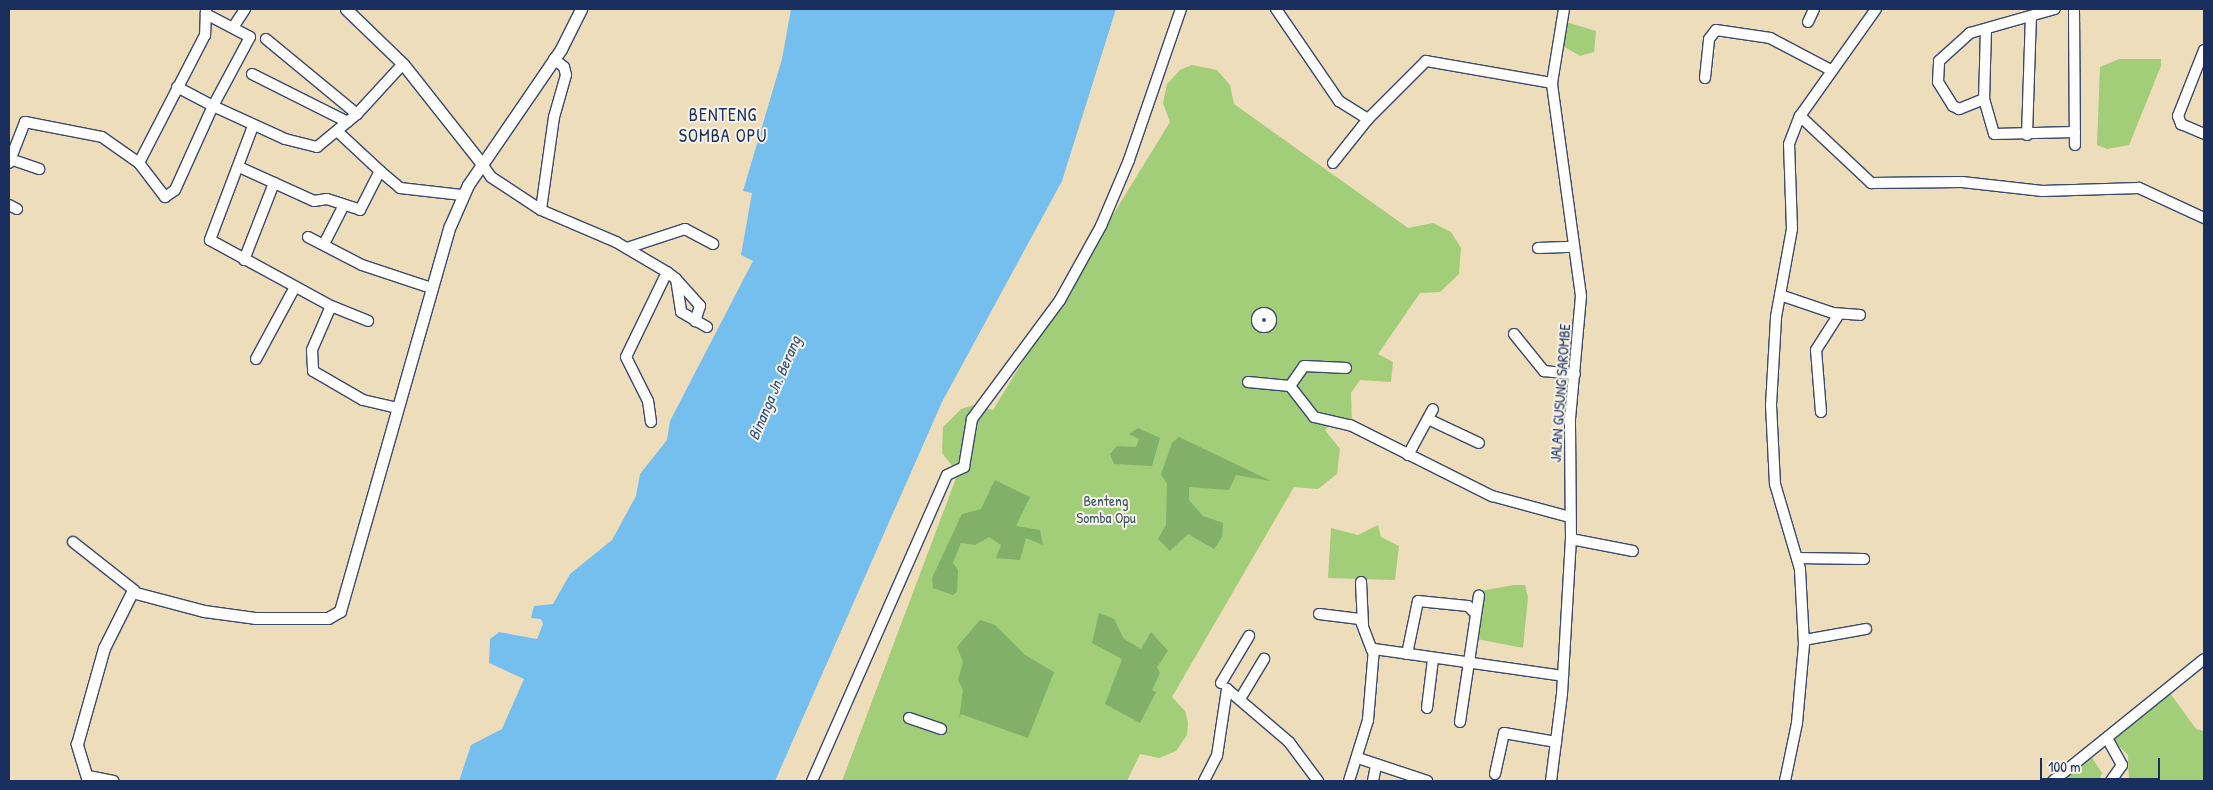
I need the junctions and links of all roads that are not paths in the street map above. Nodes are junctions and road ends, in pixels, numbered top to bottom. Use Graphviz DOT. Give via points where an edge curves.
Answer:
graph roads {
  1 [pos="245,9"];
  2 [pos="346,9"];
  3 [pos="581,9"];
  4 [pos="1181,9"];
  5 [pos="1276,9"];
  6 [pos="1564,9"];
  7 [pos="1814,9"];
  8 [pos="1876,9"];
  9 [pos="2055,9"];
  10 [pos="2074,9"];
  11 [pos="206,11"];
  12 [pos="2041,11"];
  13 [pos="2031,16"];
  14 [pos="1808,22"];
  15 [pos="234,26"];
  16 [pos="1986,29"];
  17 [pos="266,39"];
  18 [pos="2203,54"];
  19 [pos="554,60"];
  20 [pos="403,64"];
  21 [pos="1831,70"];
  22 [pos="252,74"];
  23 [pos="1704,78"];
  24 [pos="1552,83"];
  25 [pos="177,86"];
  26 [pos="1984,99"];
  27 [pos="213,106"];
  28 [pos="357,114"];
  29 [pos="1800,116"];
  30 [pos="1368,119"];
  31 [pos="348,122"];
  32 [pos="253,126"];
  33 [pos="338,132"];
  34 [pos="2074,132"];
  35 [pos="2204,134"];
  36 [pos="2027,135"];
  37 [pos="2075,145"];
  38 [pos="10,161"];
  39 [pos="139,163"];
  40 [pos="1333,163"];
  41 [pos="482,164"];
  42 [pos="239,168"];
  43 [pos="39,169"];
  44 [pos="380,171"];
  45 [pos="274,183"];
  46 [pos="462,196"];
  47 [pos="344,205"];
  48 [pos="542,210"];
  49 [pos="2204,218"];
  50 [pos="308,237"];
  51 [pos="324,244"];
  52 [pos="713,244"];
  53 [pos="1573,247"];
  54 [pos="627,248"];
  55 [pos="1538,248"];
  56 [pos="244,260"];
  57 [pos="667,272"];
  58 [pos="676,279"];
  59 [pos="295,287"];
  60 [pos="431,288"];
  61 [pos="1780,295"];
  62 [pos="331,306"];
  63 [pos="1839,314"];
  64 [pos="1860,315"];
  65 [pos="368,321"];
  66 [pos="695,321"];
  67 [pos="708,327"];
  68 [pos="1514,334"];
  69 [pos="256,359"];
  70 [pos="1346,368"];
  71 [pos="1575,374"];
  72 [pos="1248,382"];
  73 [pos="1290,386"];
  74 [pos="398,408"];
  75 [pos="1433,409"];
  76 [pos="1822,412"];
  77 [pos="1430,420"];
  78 [pos="651,422"];
  79 [pos="1479,443"];
  80 [pos="1408,455"];
  81 [pos="1570,517"];
  82 [pos="1571,539"];
  83 [pos="73,542"];
  84 [pos="1633,551"];
  85 [pos="1797,558"];
  86 [pos="1864,559"];
  87 [pos="1361,582"];
  88 [pos="134,590"];
  89 [pos="1479,595"];
  90 [pos="1319,614"];
  91 [pos="1476,614"];
  92 [pos="1363,625"];
  93 [pos="1866,629"];
  94 [pos="1249,636"];
  95 [pos="1804,640"];
  96 [pos="1372,651"];
  97 [pos="1406,654"];
  98 [pos="1264,659"];
  99 [pos="1433,659"];
  100 [pos="2204,659"];
  101 [pos="1469,664"];
  102 [pos="1562,676"];
  103 [pos="1224,686"];
  104 [pos="1240,699"];
  105 [pos="1427,708"];
  106 [pos="909,718"];
  107 [pos="1460,722"];
  108 [pos="941,728"];
  109 [pos="2107,738"];
  110 [pos="1556,742"];
  111 [pos="1358,758"];
  112 [pos="1376,766"];
  113 [pos="1495,774"];
  114 [pos="88,779"];
  115 [pos="114,781"];
  116 [pos="812,781"];
  117 [pos="1204,781"];
  118 [pos="1318,781"];
  119 [pos="1349,781"];
  120 [pos="1373,781"];
  121 [pos="1427,781"];
  122 [pos="1551,781"];
  123 [pos="1785,781"];
  124 [pos="2054,781"];
  125 [pos="2111,781"];
  1 -- 15 [label="street"];
  2 -- 20 [label="street"];
  3 -- 19 [label="street"];
  4 -- 116 [label="street" via="1132,152 1100,226 1060,300 972,419 964,467 947,475"];
  5 -- 30 [label="street" via="1339,101"];
  6 -- 24 [label="street, JALAN GUSUNG SAROMBE"];
  7 -- 14 [label="street"];
  8 -- 21 [label="street"];
  9 -- 12 [label="street"];
  10 -- 34 [label="street"];
  11 -- 15 [label="street"];
  11 -- 25 [label="street" via="205,35"];
  12 -- 13 [label="street"];
  13 -- 16 [label="street"];
  13 -- 36 [label="street"];
  15 -- 27 [label="street" via="250,37"];
  16 -- 26 [label="street"];
  16 -- 26 [label="street" via="1963,37 1936,68 1938,82 1956,109"];
  17 -- 28 [label="street"];
  18 -- 35 [label="street" via="2178,116 2181,124"];
  19 -- 41 [label="street"];
  19 -- 48 [label="street" via="564,67 566,75 554,118"];
  20 -- 28 [label="street"];
  20 -- 41 [label="street"];
  21 -- 23 [label="street" via="1770,38 1716,30 1709,39"];
  21 -- 29 [label="street"];
  22 -- 31 [label="street"];
  24 -- 30 [label="street" via="1426,61"];
  24 -- 53 [label="street, JALAN GUSUNG SAROMBE"];
  25 -- 27 [label="street"];
  25 -- 39 [label="street"];
  26 -- 36 [label="street" via="1994,134"];
  27 -- 32 [label="street"];
  27 -- 39 [label="street" via="171,195 159,194"];
  28 -- 31 [label="street"];
  29 -- 49 [label="street" via="1871,182 1962,182 2042,191 2139,188"];
  29 -- 61 [label="street" via="1788,144 1792,229"];
  30 -- 40 [label="street"];
  31 -- 33 [label="street"];
  32 -- 33 [label="street" via="310,148"];
  32 -- 42 [label="street"];
  33 -- 44 [label="street"];
  34 -- 36 [label="street"];
  34 -- 37 [label="street"];
  38 -- 39 [label="street" via="25,122 102,137"];
  38 -- 43 [label="street"];
  41 -- 46 [label="street"];
  41 -- 48 [label="street" via="491,177"];
  42 -- 45 [label="street"];
  42 -- 56 [label="street" via="210,237"];
  44 -- 46 [label="street" via="400,188"];
  44 -- 47 [label="street" via="360,210"];
  45 -- 47 [label="street" via="314,201 327,199"];
  45 -- 56 [label="street"];
  46 -- 60 [label="street"];
  47 -- 51 [label="street"];
  48 -- 54 [label="street"];
  50 -- 51 [label="street"];
  51 -- 60 [label="street" via="362,265"];
  52 -- 54 [label="street" via="685,229"];
  53 -- 55 [label="street"];
  53 -- 71 [label="street, JALAN GUSUNG SAROMBE" via="1581,296"];
  54 -- 57 [label="street"];
  56 -- 59 [label="street"];
  57 -- 58 [label="street"];
  57 -- 78 [label="street" via="626,357 650,406"];
  58 -- 66 [label="street" via="678,305"];
  58 -- 66 [label="street" via="700,306"];
  59 -- 62 [label="street"];
  59 -- 69 [label="street"];
  60 -- 74 [label="street"];
  61 -- 63 [label="street"];
  61 -- 85 [label="street" via="1771,405 1774,466"];
  62 -- 65 [label="street"];
  62 -- 74 [label="street" via="312,350 311,365 316,375 371,404"];
  63 -- 64 [label="street"];
  63 -- 76 [label="street" via="1816,350"];
  66 -- 67 [label="street"];
  68 -- 71 [label="street" via="1544,371"];
  70 -- 73 [label="street" via="1304,366"];
  71 -- 81 [label="street, JALAN GUSUNG SAROMBE" via="1570,420"];
  72 -- 73 [label="street"];
  73 -- 80 [label="street" via="1314,417 1350,425"];
  74 -- 88 [label="street" via="336,615 295,619 234,616"];
  75 -- 77 [label="street"];
  77 -- 79 [label="street"];
  77 -- 80 [label="street"];
  80 -- 81 [label="street" via="1492,496"];
  81 -- 82 [label="street, JALAN GUSUNG SAROMBE"];
  82 -- 84 [label="street"];
  82 -- 102 [label="street, JALAN GUSUNG SAROMBE"];
  83 -- 88 [label="street"];
  85 -- 86 [label="street"];
  85 -- 95 [label="street"];
  87 -- 92 [label="street"];
  88 -- 114 [label="street" via="110,633 77,744"];
  89 -- 91 [label="street"];
  90 -- 92 [label="street" via="1355,618"];
  91 -- 97 [label="street" via="1468,606 1418,601"];
  91 -- 101 [label="street"];
  92 -- 96 [label="street"];
  93 -- 95 [label="street"];
  94 -- 103 [label="street"];
  95 -- 123 [label="street" via="1797,723"];
  96 -- 97 [label="street"];
  96 -- 111 [label="street" via="1368,720"];
  97 -- 99 [label="street"];
  98 -- 104 [label="street"];
  99 -- 101 [label="street"];
  99 -- 105 [label="street"];
  100 -- 109 [label="street"];
  101 -- 102 [label="street"];
  101 -- 107 [label="street"];
  102 -- 110 [label="street, JALAN GUSUNG SAROMBE"];
  103 -- 104 [label="street"];
  103 -- 117 [label="street" via="1217,756"];
  104 -- 118 [label="street" via="1289,742"];
  106 -- 108 [label="street"];
  109 -- 124 [label="street"];
  109 -- 125 [label="street" via="2122,765"];
  110 -- 113 [label="street" via="1504,733"];
  110 -- 122 [label="street, JALAN GUSUNG SAROMBE"];
  111 -- 112 [label="street"];
  111 -- 119 [label="street"];
  112 -- 120 [label="street"];
  112 -- 121 [label="street"];
  114 -- 115 [label="street"];
}
